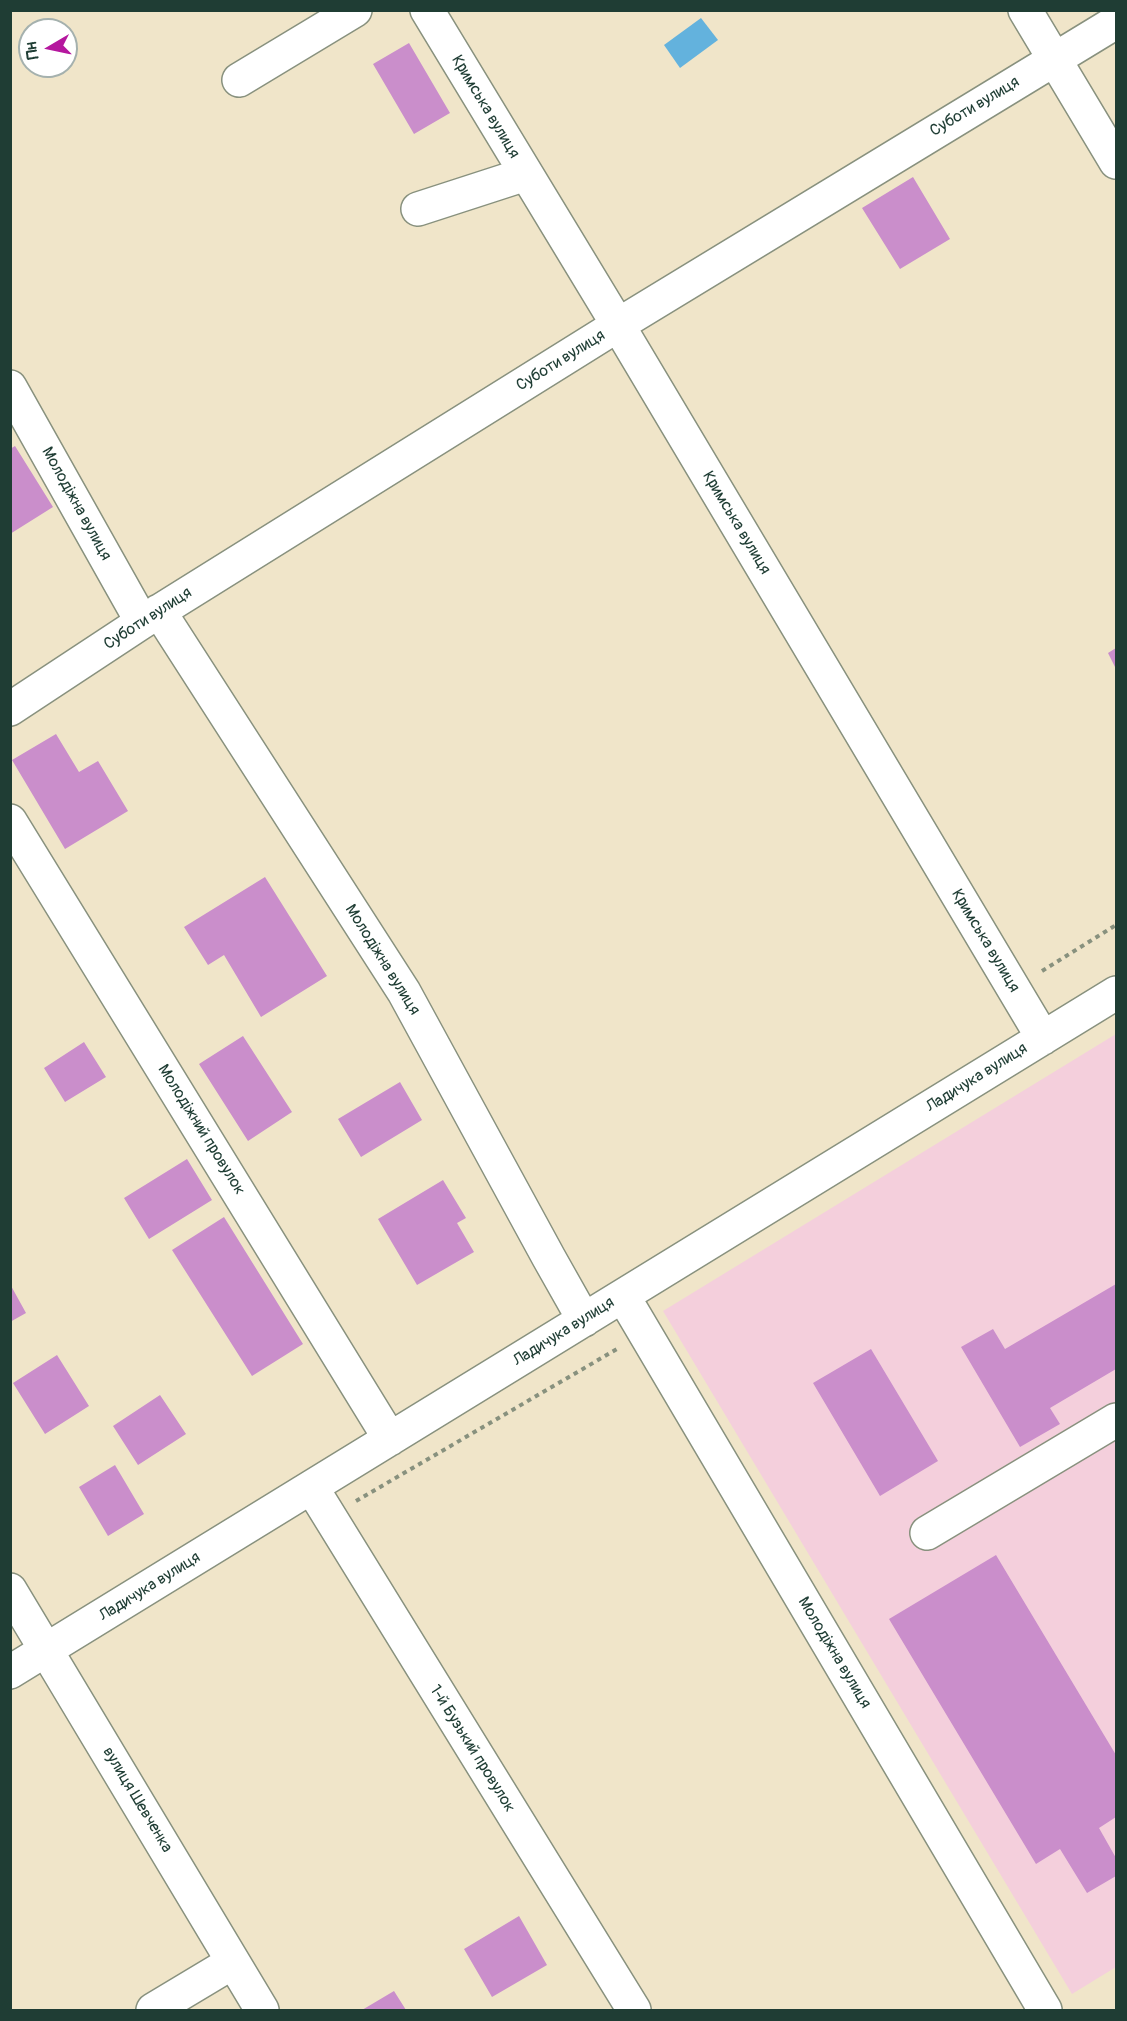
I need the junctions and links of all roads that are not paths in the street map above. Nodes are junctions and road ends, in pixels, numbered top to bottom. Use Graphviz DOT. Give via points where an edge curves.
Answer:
graph roads {
  1 [pos="355,10"];
  2 [pos="427,10"];
  3 [pos="1025,10"];
  4 [pos="1116,22"];
  5 [pos="1054,59"];
  6 [pos="239,80"];
  7 [pos="1116,162"];
  8 [pos="526,174"];
  9 [pos="418,209"];
  10 [pos="618,326"];
  11 [pos="10,387"];
  12 [pos="150,616"];
  13 [pos="10,709"];
  14 [pos="10,821"];
  15 [pos="1116,993"];
  16 [pos="1042,1038"];
  17 [pos="623,1296"];
  18 [pos="584,1320"];
  19 [pos="1116,1420"];
  20 [pos="390,1439"];
  21 [pos="312,1488"];
  22 [pos="927,1533"];
  23 [pos="10,1590"];
  24 [pos="47,1650"];
  25 [pos="10,1672"];
  26 [pos="233,1962"];
  27 [pos="153,2010"];
  28 [pos="262,2010"];
  29 [pos="634,2010"];
  30 [pos="1045,2010"];
  1 -- 6 [label="street"];
  2 -- 8 [label="street, Кримська вулиця"];
  3 -- 5 [label="street"];
  4 -- 5 [label="street, Суботи вулиця"];
  5 -- 7 [label="street"];
  5 -- 10 [label="street, Суботи вулиця"];
  8 -- 9 [label="street"];
  8 -- 10 [label="street, Кримська вулиця"];
  10 -- 12 [label="street, Суботи вулиця"];
  10 -- 16 [label="street, Кримська вулиця"];
  11 -- 12 [label="street, Молодіжна вулиця"];
  12 -- 13 [label="street, Суботи вулиця"];
  12 -- 18 [label="street, Молодіжна вулиця" via="404,992"];
  14 -- 20 [label="street, Молодіжний провулок"];
  15 -- 16 [label="street, Ладичука вулиця"];
  16 -- 17 [label="street, Ладичука вулиця"];
  17 -- 18 [label="street, Ладичука вулиця"];
  17 -- 30 [label="street, Молодіжна вулиця"];
  18 -- 20 [label="street, Ладичука вулиця"];
  19 -- 22 [label="street"];
  20 -- 21 [label="street, Ладичука вулиця"];
  21 -- 24 [label="street, Ладичука вулиця"];
  21 -- 29 [label="street, 1-й Бузький провулок"];
  23 -- 24 [label="street, вулиця Шевченка"];
  24 -- 25 [label="street, Ладичука вулиця"];
  24 -- 26 [label="street, вулиця Шевченка"];
  26 -- 27 [label="street"];
  26 -- 28 [label="street, вулиця Шевченка"];
}
